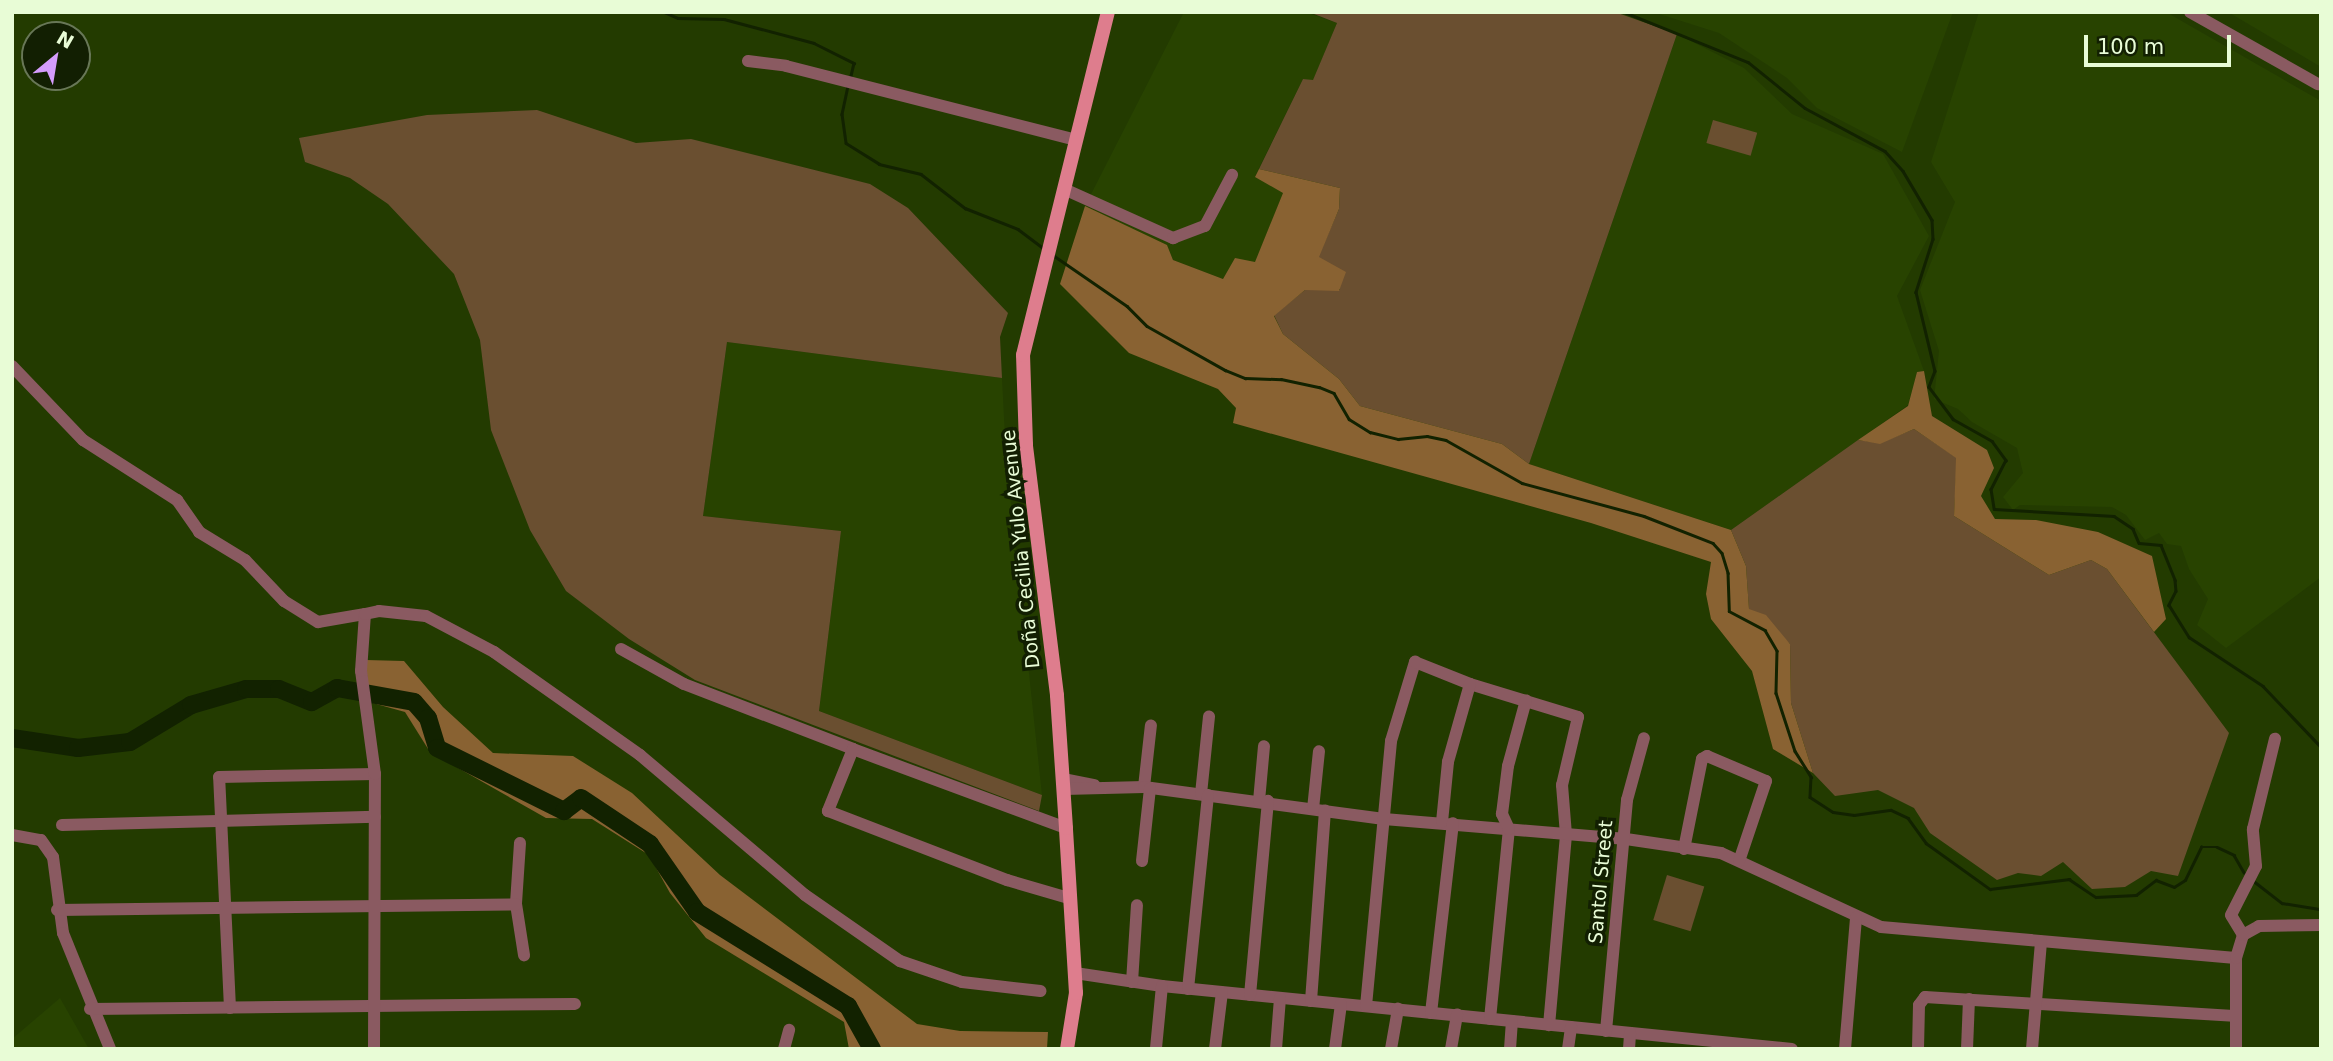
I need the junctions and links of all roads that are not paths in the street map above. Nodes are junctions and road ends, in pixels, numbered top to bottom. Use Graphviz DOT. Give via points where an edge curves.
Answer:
graph roads {
  1 [pos="1108,12"];
  2 [pos="2190,12"];
  3 [pos="748,61"];
  4 [pos="2318,84"];
  5 [pos="1076,140"];
  6 [pos="1232,175"];
  7 [pos="1064,189"];
  8 [pos="12,366"];
  9 [pos="365,614"];
  10 [pos="621,649"];
  11 [pos="1470,684"];
  12 [pos="1526,700"];
  13 [pos="1209,716"];
  14 [pos="1151,725"];
  15 [pos="1644,738"];
  16 [pos="2275,739"];
  17 [pos="1264,746"];
  18 [pos="853,749"];
  19 [pos="1319,751"];
  20 [pos="375,774"];
  21 [pos="1063,784"];
  22 [pos="1147,788"];
  23 [pos="1204,795"];
  24 [pos="1263,801"];
  25 [pos="1319,810"];
  26 [pos="375,817"];
  27 [pos="1384,820"];
  28 [pos="221,821"];
  29 [pos="1447,822"];
  30 [pos="62,825"];
  31 [pos="1066,828"];
  32 [pos="1509,829"];
  33 [pos="12,835"];
  34 [pos="1566,835"];
  35 [pos="1626,839"];
  36 [pos="520,843"];
  37 [pos="1684,849"];
  38 [pos="1142,860"];
  39 [pos="1739,861"];
  40 [pos="1068,898"];
  41 [pos="516,904"];
  42 [pos="1137,905"];
  43 [pos="374,908"];
  44 [pos="57,910"];
  45 [pos="227,911"];
  46 [pos="1856,917"];
  47 [pos="2321,925"];
  48 [pos="2243,935"];
  49 [pos="2042,941"];
  50 [pos="524,955"];
  51 [pos="2236,958"];
  52 [pos="1075,974"];
  53 [pos="1132,982"];
  54 [pos="1162,986"];
  55 [pos="1188,989"];
  56 [pos="1040,991"];
  57 [pos="1222,992"];
  58 [pos="1250,995"];
  59 [pos="1280,998"];
  60 [pos="1969,999"];
  61 [pos="1311,1001"];
  62 [pos="575,1004"];
  63 [pos="1341,1004"];
  64 [pos="2034,1004"];
  65 [pos="377,1006"];
  66 [pos="1366,1006"];
  67 [pos="230,1008"];
  68 [pos="90,1009"];
  69 [pos="1398,1009"];
  70 [pos="1431,1013"];
  71 [pos="1457,1016"];
  72 [pos="2233,1016"];
  73 [pos="1490,1019"];
  74 [pos="1512,1021"];
  75 [pos="1549,1025"];
  76 [pos="1571,1027"];
  77 [pos="789,1030"];
  78 [pos="1606,1031"];
  79 [pos="1630,1033"];
  80 [pos="1688,1043"];
  81 [pos="1749,1047"];
  82 [pos="1156,1048"];
  83 [pos="110,1049"];
  84 [pos="374,1049"];
  85 [pos="785,1049"];
  86 [pos="1067,1049"];
  87 [pos="1215,1049"];
  88 [pos="1276,1049"];
  89 [pos="1335,1049"];
  90 [pos="1391,1049"];
  91 [pos="1451,1049"];
  92 [pos="1510,1049"];
  93 [pos="1569,1049"];
  94 [pos="1629,1049"];
  95 [pos="1791,1049"];
  96 [pos="1845,1049"];
  97 [pos="1918,1049"];
  98 [pos="1967,1049"];
  99 [pos="2032,1049"];
  100 [pos="2236,1049"];
  1 -- 5 [label="main road, Doña Cecilia Yulo Avenue"];
  2 -- 4 [label="street"];
  3 -- 5 [label="street" via="786,66"];
  5 -- 7 [label="main road, Doña Cecilia Yulo Avenue"];
  6 -- 7 [label="street" via="1205,226 1172,237"];
  7 -- 21 [label="main road, Doña Cecilia Yulo Avenue" via="1023,355 1026,445"];
  8 -- 9 [label="street" via="83,440 177,499 198,533 245,561 284,601 318,622"];
  9 -- 20 [label="street" via="361,671"];
  9 -- 56 [label="street" via="426,616 494,652 640,755 805,895 900,961 962,982"];
  10 -- 18 [label="street" via="684,684"];
  11 -- 12 [label="street"];
  11 -- 27 [label="street" via="1415,662 1391,741"];
  11 -- 29 [label="street" via="1448,762"];
  12 -- 32 [label="street" via="1508,766 1502,814"];
  12 -- 34 [label="street" via="1578,717 1562,785"];
  13 -- 23 [label="street"];
  14 -- 22 [label="street"];
  15 -- 35 [label="street, Santol Street" via="1627,800"];
  16 -- 48 [label="street" via="2253,829 2256,866 2231,915"];
  17 -- 24 [label="street"];
  18 -- 31 [label="street"];
  18 -- 40 [label="street" via="828,811 983,871"];
  19 -- 25 [label="street"];
  20 -- 26 [label="street"];
  20 -- 28 [label="street" via="219,777"];
  21 -- 22 [label="street" via="1078,779 1094,785"];
  21 -- 31 [label="main road, Doña Cecilia Yulo Avenue"];
  22 -- 23 [label="street"];
  22 -- 38 [label="street"];
  23 -- 24 [label="street"];
  23 -- 55 [label="street"];
  24 -- 25 [label="street"];
  24 -- 58 [label="street"];
  25 -- 27 [label="street"];
  25 -- 61 [label="street"];
  26 -- 28 [label="street"];
  26 -- 43 [label="street"];
  27 -- 29 [label="street"];
  27 -- 66 [label="street"];
  28 -- 30 [label="street"];
  28 -- 45 [label="street"];
  29 -- 32 [label="street"];
  29 -- 70 [label="street"];
  31 -- 40 [label="main road, Doña Cecilia Yulo Avenue"];
  32 -- 34 [label="street"];
  32 -- 73 [label="street"];
  33 -- 44 [label="street" via="41,840 53,857"];
  34 -- 35 [label="street"];
  34 -- 75 [label="street"];
  35 -- 37 [label="street"];
  35 -- 78 [label="street, Santol Street"];
  36 -- 41 [label="street"];
  37 -- 39 [label="street" via="1721,853"];
  37 -- 39 [label="street" via="1702,759 1707,756 1766,781"];
  39 -- 46 [label="street"];
  40 -- 52 [label="main road, Doña Cecilia Yulo Avenue"];
  41 -- 43 [label="street"];
  41 -- 50 [label="street"];
  42 -- 53 [label="street"];
  43 -- 45 [label="street"];
  43 -- 65 [label="street"];
  44 -- 45 [label="street"];
  44 -- 68 [label="street"];
  45 -- 67 [label="street"];
  46 -- 49 [label="street" via="1881,926"];
  46 -- 96 [label="street"];
  47 -- 48 [label="street" via="2259,926"];
  48 -- 51 [label="street"];
  49 -- 51 [label="street"];
  49 -- 64 [label="street"];
  51 -- 72 [label="street"];
  52 -- 53 [label="street"];
  52 -- 86 [label="main road, Doña Cecilia Yulo Avenue"];
  53 -- 54 [label="street"];
  54 -- 55 [label="street"];
  54 -- 82 [label="street"];
  55 -- 57 [label="street"];
  57 -- 58 [label="street"];
  57 -- 87 [label="street"];
  58 -- 59 [label="street"];
  59 -- 61 [label="street"];
  59 -- 88 [label="street"];
  60 -- 64 [label="street"];
  60 -- 97 [label="street" via="1921,1000"];
  60 -- 98 [label="street"];
  61 -- 63 [label="street"];
  62 -- 65 [label="street"];
  63 -- 66 [label="street"];
  63 -- 89 [label="street"];
  64 -- 72 [label="street"];
  64 -- 99 [label="street"];
  65 -- 67 [label="street"];
  65 -- 84 [label="street"];
  66 -- 69 [label="street"];
  67 -- 68 [label="street"];
  68 -- 83 [label="street"];
  69 -- 70 [label="street"];
  69 -- 90 [label="street"];
  70 -- 71 [label="street"];
  71 -- 73 [label="street"];
  71 -- 91 [label="street"];
  72 -- 100 [label="street"];
  73 -- 74 [label="street"];
  74 -- 75 [label="street"];
  74 -- 92 [label="street"];
  75 -- 76 [label="street"];
  76 -- 78 [label="street"];
  76 -- 93 [label="street"];
  77 -- 85 [label="street"];
  78 -- 79 [label="street"];
  79 -- 80 [label="street"];
  79 -- 94 [label="street"];
  80 -- 81 [label="street"];
  81 -- 95 [label="street"];
}
